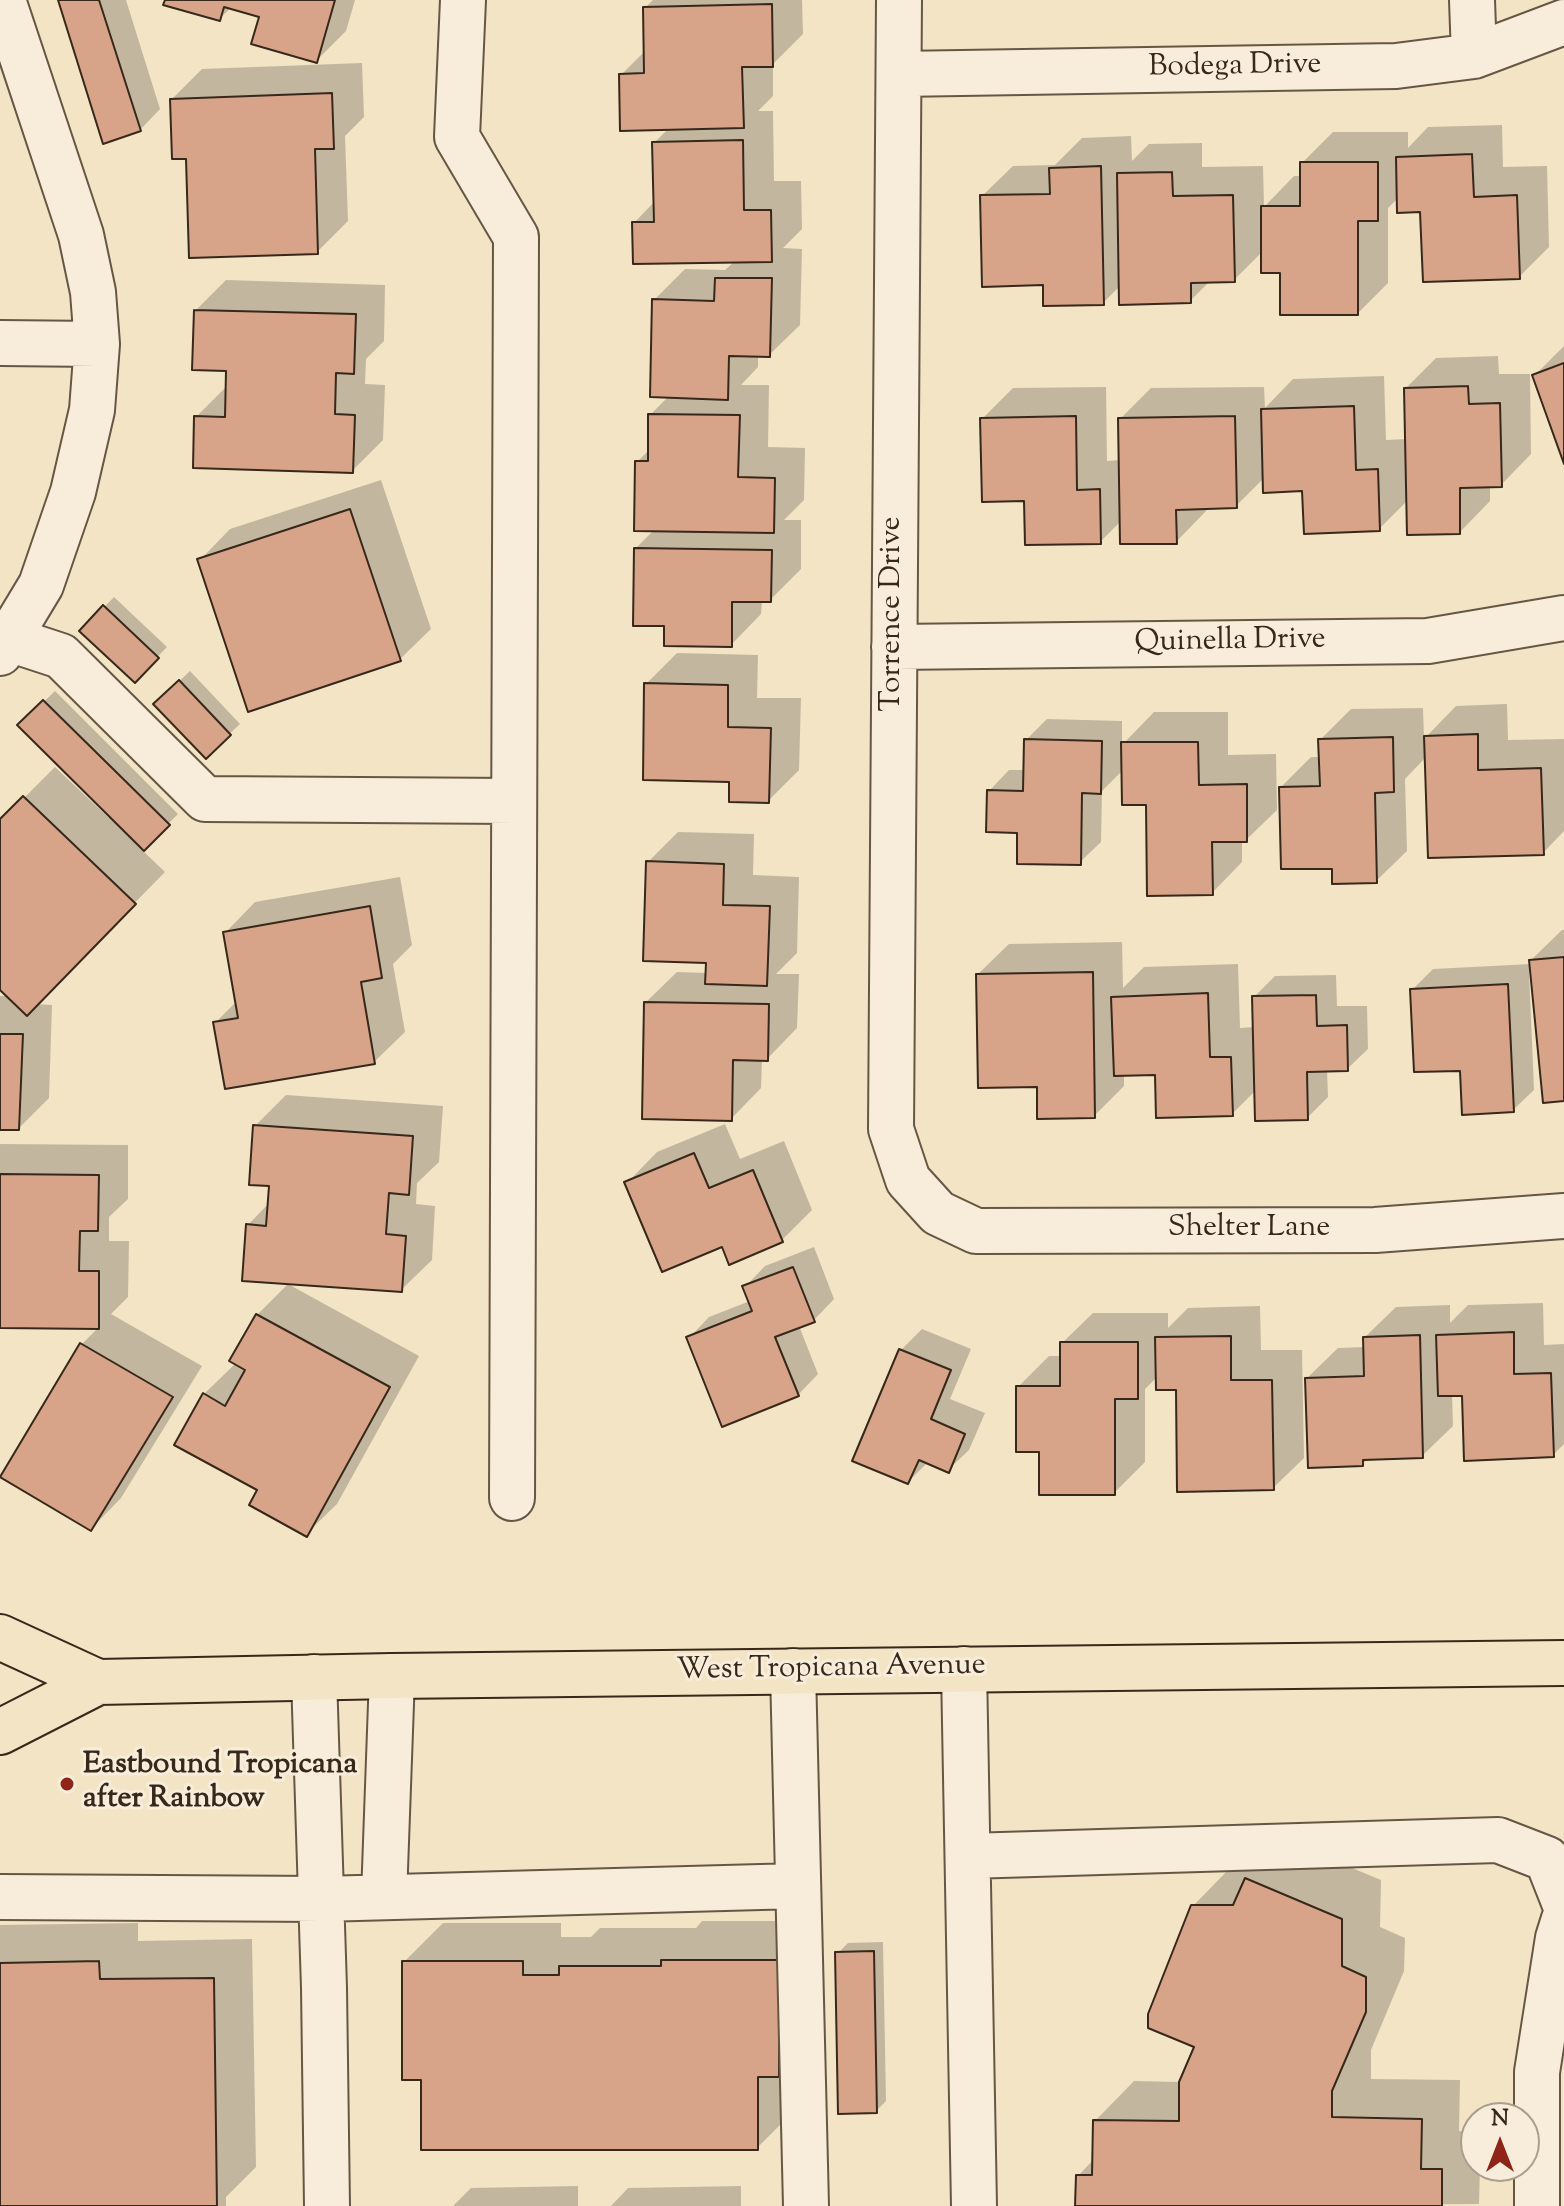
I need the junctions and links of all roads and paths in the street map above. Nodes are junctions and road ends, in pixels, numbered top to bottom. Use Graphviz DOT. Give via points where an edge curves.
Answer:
graph roads {
  1 [pos="3,0"];
  2 [pos="463,0"];
  3 [pos="899,0"];
  4 [pos="1472,0"];
  5 [pos="1564,22"];
  6 [pos="1474,56"];
  7 [pos="899,74"];
  8 [pos="0,343"];
  9 [pos="97,344"];
  10 [pos="1564,618"];
  11 [pos="3,643"];
  12 [pos="894,647"];
  13 [pos="514,801"];
  14 [pos="938,1213"];
  15 [pos="1564,1216"];
  16 [pos="512,1498"];
  17 [pos="0,1637"];
  18 [pos="1564,1663"];
  19 [pos="964,1669"];
  20 [pos="793,1671"];
  21 [pos="392,1676"];
  22 [pos="314,1677"];
  23 [pos="98,1682"];
  24 [pos="0,1732"];
  25 [pos="968,1856"];
  26 [pos="798,1886"];
  27 [pos="0,1897"];
  28 [pos="384,1897"];
  29 [pos="321,1899"];
  30 [pos="1564,1902"];
  31 [pos="1564,1919"];
  32 [pos="327,2206"];
  33 [pos="806,2206"];
  34 [pos="974,2206"];
  35 [pos="1537,2206"];
  1 -- 9 [label="street" via="81,235"];
  2 -- 13 [label="street" via="457,137 516,237"];
  3 -- 7 [label="street, Torrence Drive"];
  4 -- 6 [label="street"];
  5 -- 6 [label="street, Bodega Drive"];
  6 -- 7 [label="street, Bodega Drive" via="1396,66"];
  7 -- 12 [label="street, Torrence Drive"];
  8 -- 9 [label="street"];
  9 -- 11 [label="street" via="92,410 73,492 41,585"];
  10 -- 12 [label="street, Quinella Drive" via="1428,641"];
  11 -- 13 [label="street" via="61,656 205,799"];
  12 -- 14 [label="street, Torrence Drive" via="891,1129 908,1180"];
  13 -- 16 [label="street"];
  14 -- 15 [label="street, Shelter Lane" via="976,1231 1375,1230"];
  17 -- 23 [label="main road, West Tropicana Avenue"];
  18 -- 19 [label="main road, West Tropicana Avenue"];
  19 -- 20 [label="main road, West Tropicana Avenue"];
  19 -- 25 [label="street"];
  20 -- 21 [label="main road, West Tropicana Avenue"];
  20 -- 26 [label="street"];
  21 -- 22 [label="main road, West Tropicana Avenue"];
  21 -- 28 [label="street"];
  22 -- 23 [label="main road, West Tropicana Avenue"];
  22 -- 29 [label="street"];
  23 -- 24 [label="main road, West Tropicana Avenue"];
  25 -- 30 [label="street" via="1498,1840 1547,1859"];
  25 -- 34 [label="street"];
  26 -- 28 [label="street"];
  26 -- 33 [label="street"];
  27 -- 29 [label="street"];
  28 -- 29 [label="street"];
  29 -- 32 [label="street"];
  31 -- 35 [label="street" via="1537,2072"];
}
